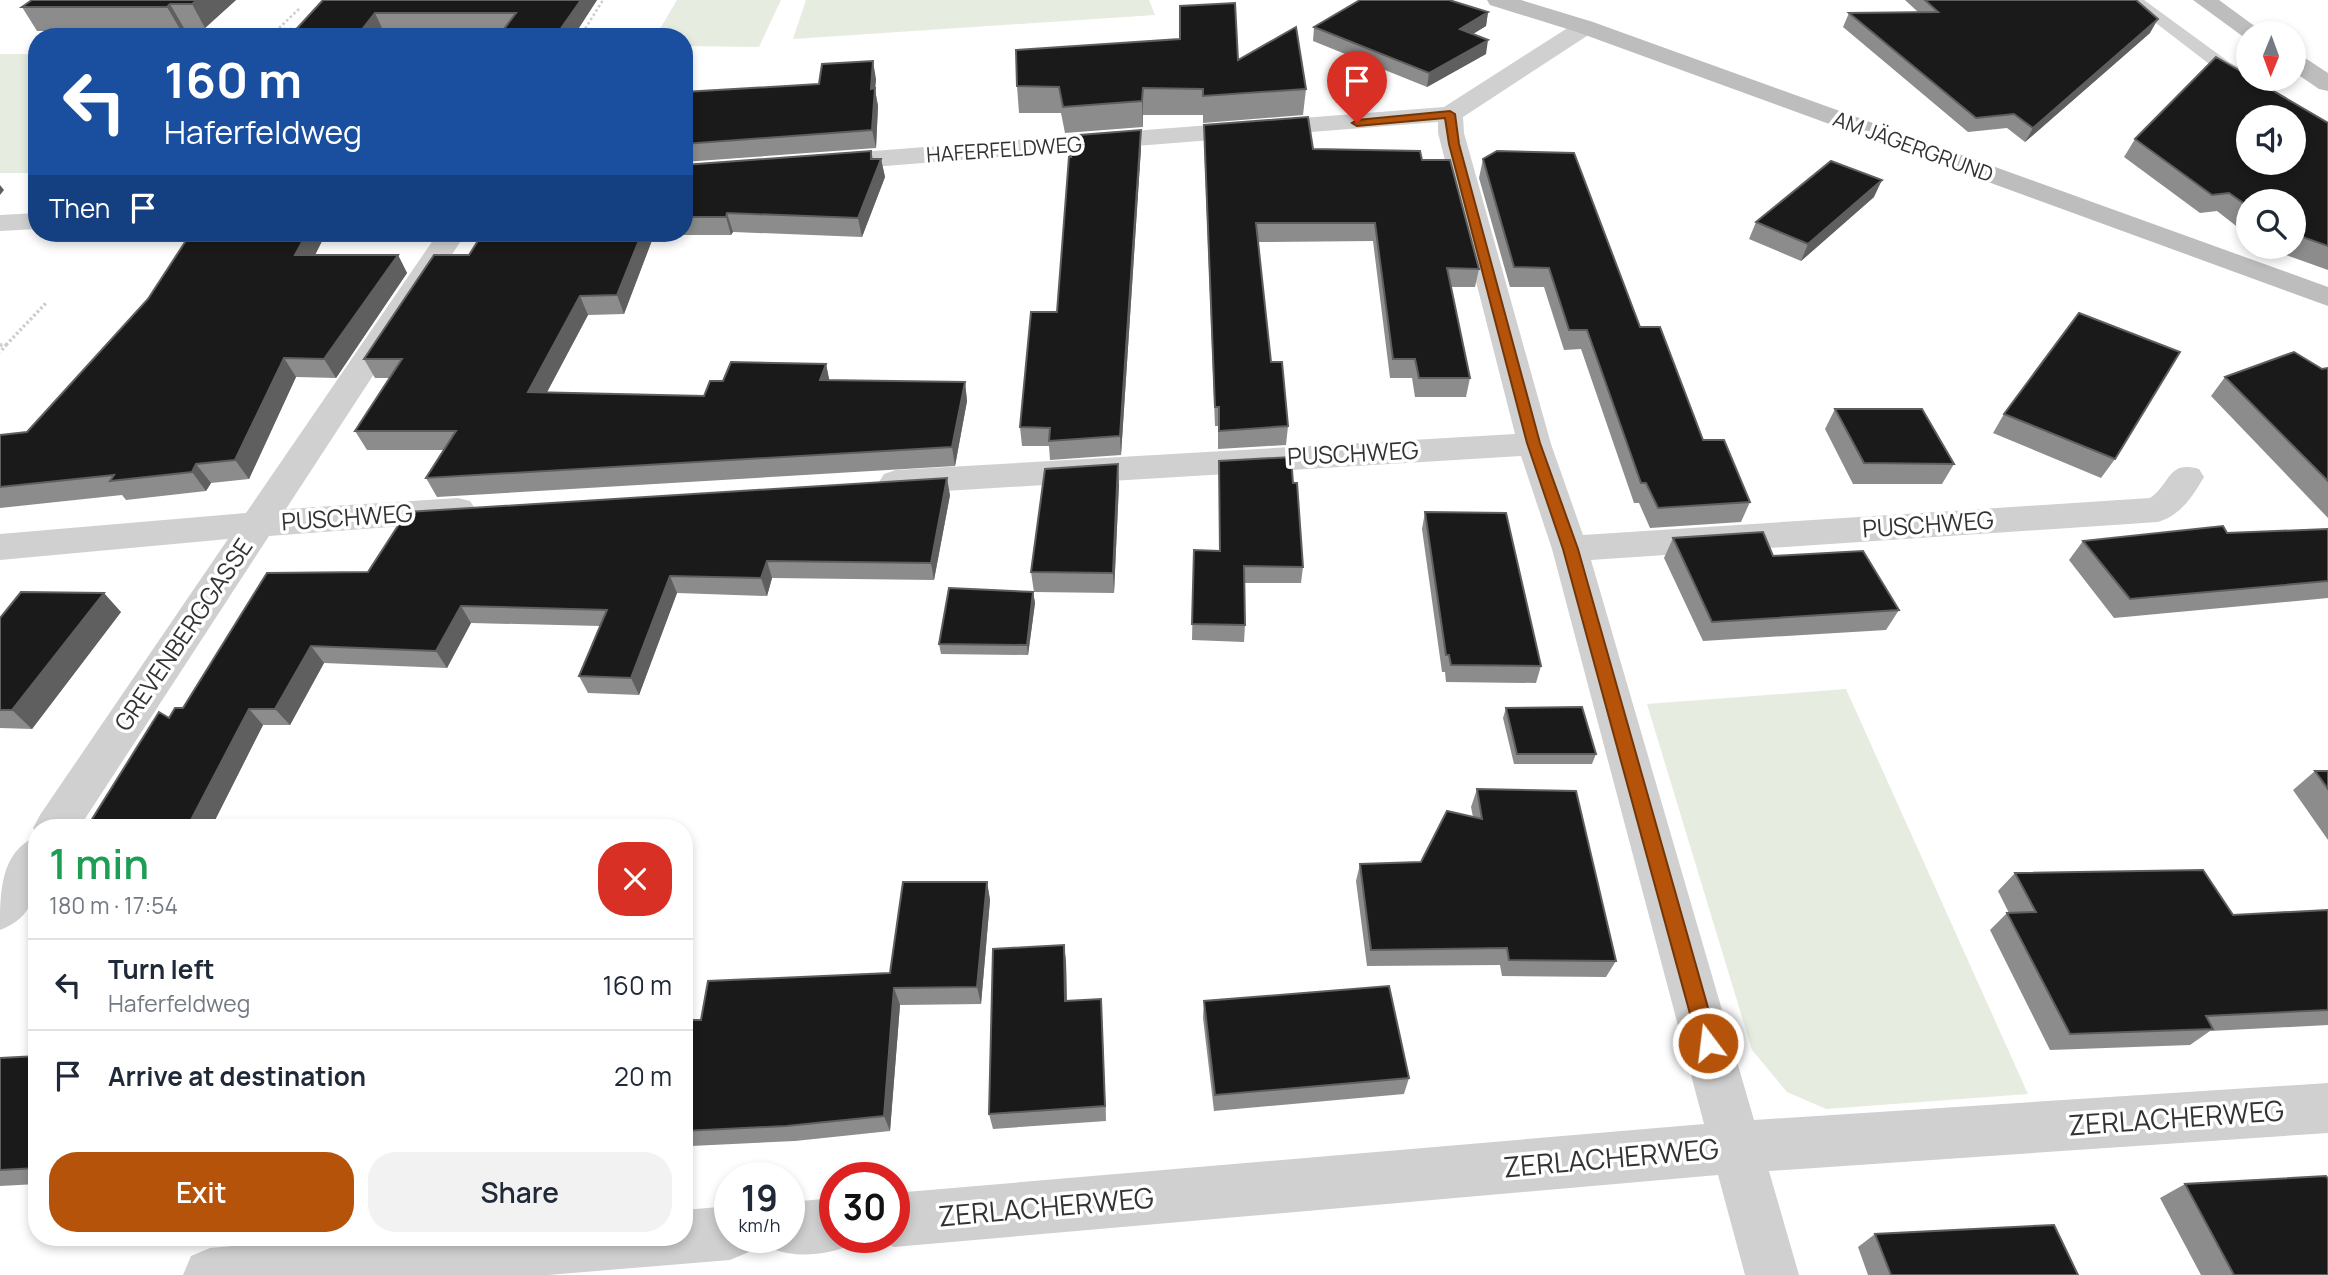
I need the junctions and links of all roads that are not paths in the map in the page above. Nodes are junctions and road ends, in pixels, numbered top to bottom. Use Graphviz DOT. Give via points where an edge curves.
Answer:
graph roads {
  1 [pos="1498,0"];
  2 [pos="2134,0"];
  3 [pos="2204,0"];
  4 [pos="2236,22"];
  5 [pos="1585,27"];
  6 [pos="2306,69"];
  7 [pos="2236,73"];
  8 [pos="2328,84"];
  9 [pos="1450,114"];
  10 [pos="792,165"];
  11 [pos="28,221"];
  12 [pos="0,223"];
  13 [pos="446,242"];
  14 [pos="2328,296"];
  15 [pos="1534,443"];
  16 [pos="2187,477"];
  17 [pos="871,483"];
  18 [pos="496,508"];
  19 [pos="258,524"];
  20 [pos="0,547"];
  21 [pos="1570,549"];
  22 [pos="61,819"];
  23 [pos="28,869"];
  24 [pos="0,911"];
  25 [pos="2328,1108"];
  26 [pos="1737,1147"];
  27 [pos="910,1219"];
  28 [pos="714,1235"];
  29 [pos="693,1236"];
  30 [pos="572,1246"];
  31 [pos="211,1275"];
  32 [pos="1772,1275"];
  1 -- 5 [label="street, AM JÄGERGRUND"];
  2 -- 7 [label="lane"];
  3 -- 4 [label="street"];
  5 -- 9 [label="street"];
  5 -- 14 [label="street, AM JÄGERGRUND"];
  6 -- 8 [label="street"];
  9 -- 10 [label="street, HAFERFELDWEG"];
  9 -- 15 [label="street" via="1454,144"];
  11 -- 12 [label="street"];
  13 -- 19 [label="street, GREVENBERGGASSE"];
  15 -- 17 [label="street, PUSCHWEG"];
  15 -- 21 [label="street"];
  16 -- 21 [label="street, PUSCHWEG" via="2158,510"];
  18 -- 19 [label="street, PUSCHWEG"];
  19 -- 20 [label="street, PUSCHWEG"];
  19 -- 22 [label="street, GREVENBERGGASSE"];
  21 -- 26 [label="street"];
  23 -- 24 [label="street"];
  25 -- 26 [label="street, ZERLACHERWEG"];
  26 -- 27 [label="street, ZERLACHERWEG"];
  26 -- 32 [label="street"];
  28 -- 29 [label="street"];
  30 -- 31 [label="street"];
}
